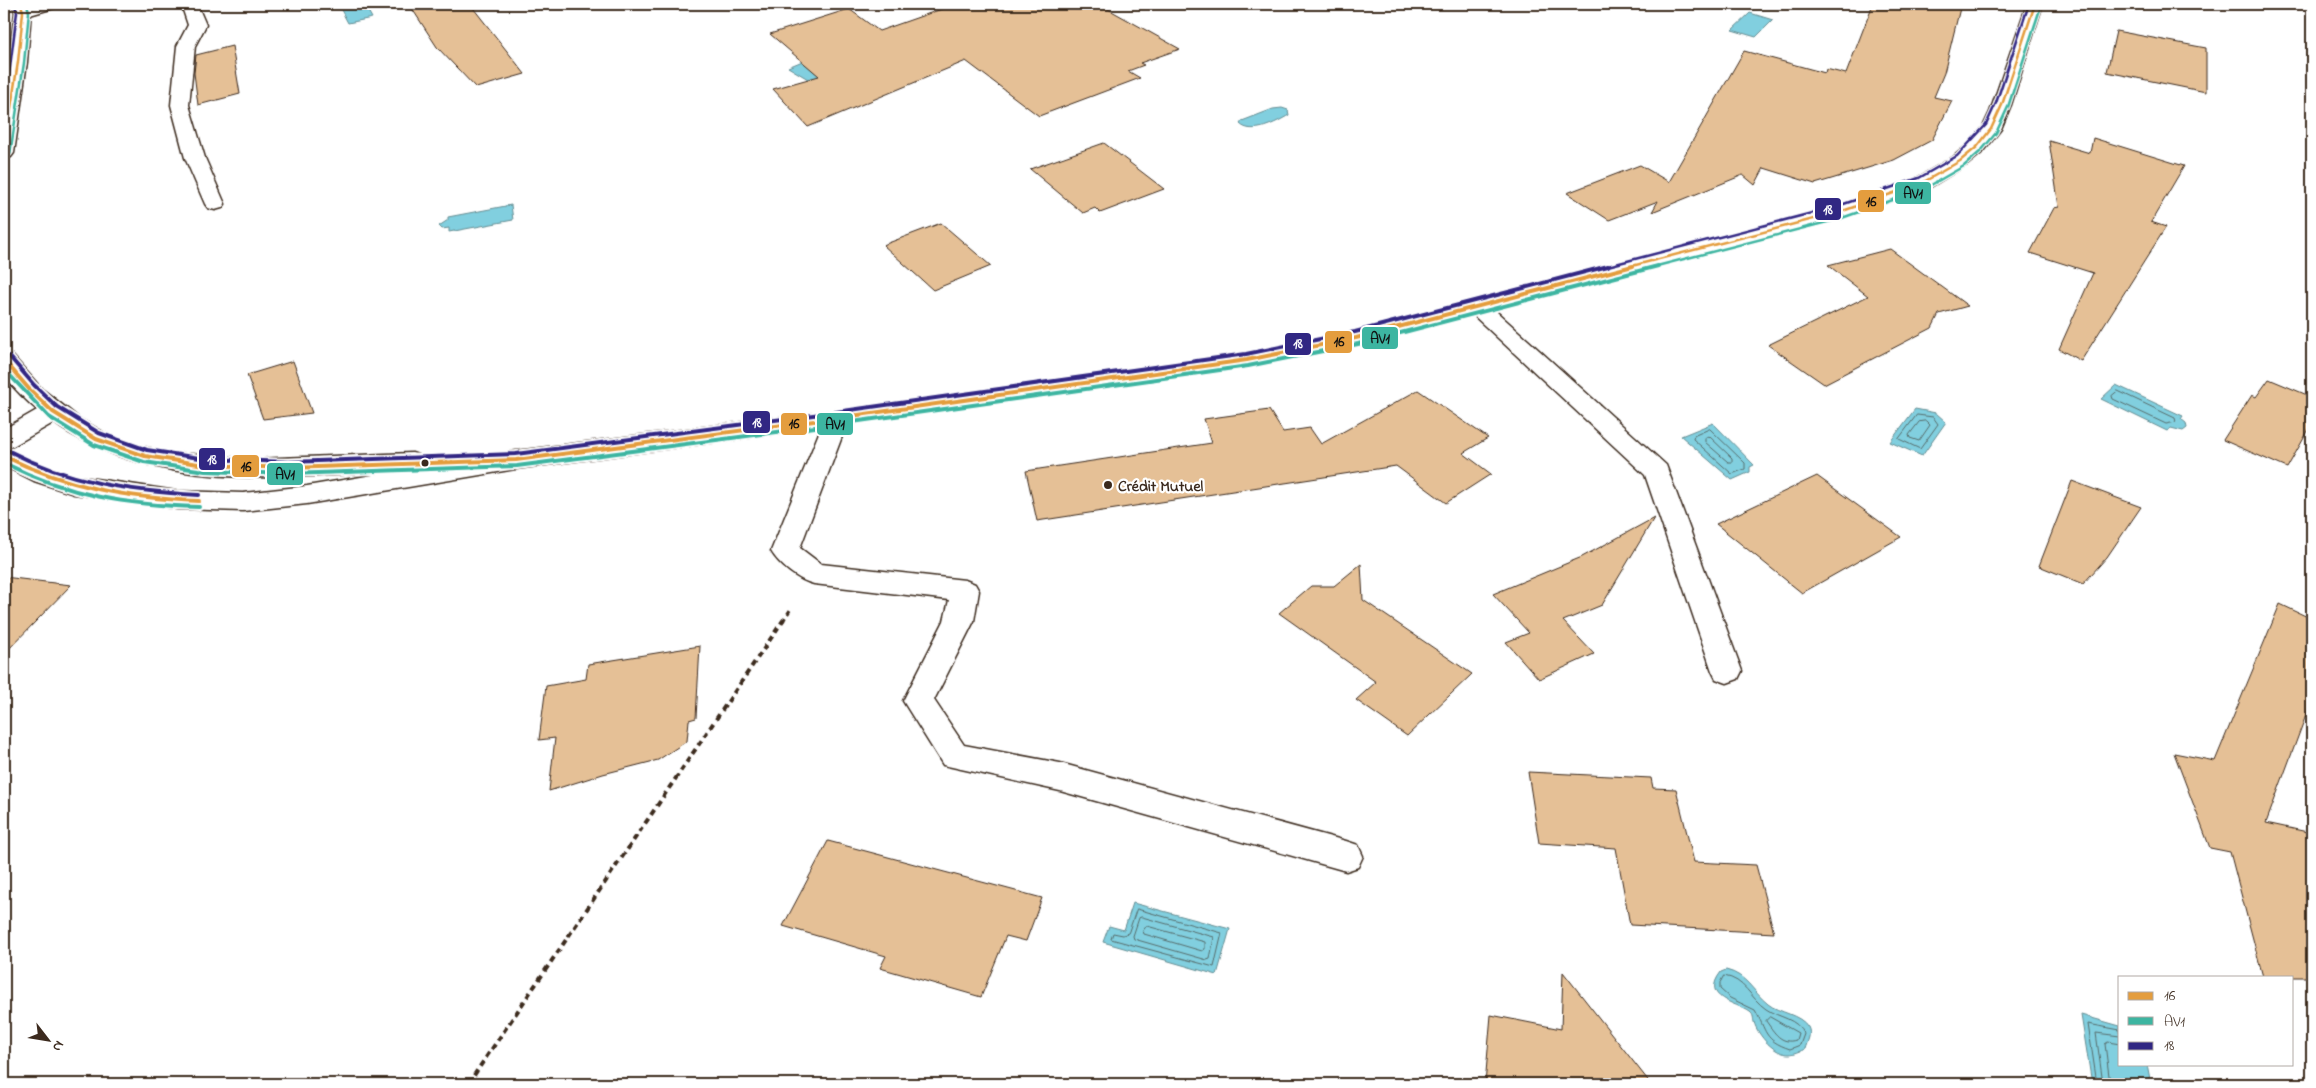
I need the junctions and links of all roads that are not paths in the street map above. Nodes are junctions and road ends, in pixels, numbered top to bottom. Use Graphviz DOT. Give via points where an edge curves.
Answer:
graph roads {
  1 [pos="48,4"];
  2 [pos="189,4"];
  3 [pos="2035,4"];
  4 [pos="22,8"];
  5 [pos="4,153"];
  6 [pos="215,204"];
  7 [pos="1479,308"];
  8 [pos="4,360"];
  9 [pos="53,412"];
  10 [pos="838,418"];
  11 [pos="4,440"];
  12 [pos="4,456"];
  13 [pos="516,460"];
  14 [pos="1727,671"];
  15 [pos="1346,856"];
  1 -- 4 [label="main road"];
  2 -- 6 [label="main road" via="197,25 186,46 180,105 195,158"];
  3 -- 7 [label="main road" via="1992,128 1972,152 1941,174 1901,192 1838,213"];
  4 -- 5 [label="main road" via="18,62"];
  7 -- 10 [label="main road" via="1247,360"];
  7 -- 14 [label="main road" via="1657,471"];
  8 -- 9 [label="main road"];
  9 -- 11 [label="main road"];
  9 -- 13 [label="main road" via="96,439 145,456 205,465 289,468"];
  10 -- 13 [label="main road"];
  10 -- 15 [label="main road" via="785,552 814,574 965,591 959,621 918,702 954,756 1060,778"];
  12 -- 13 [label="main road" via="43,475 74,485 177,500 243,502 307,495"];
}
